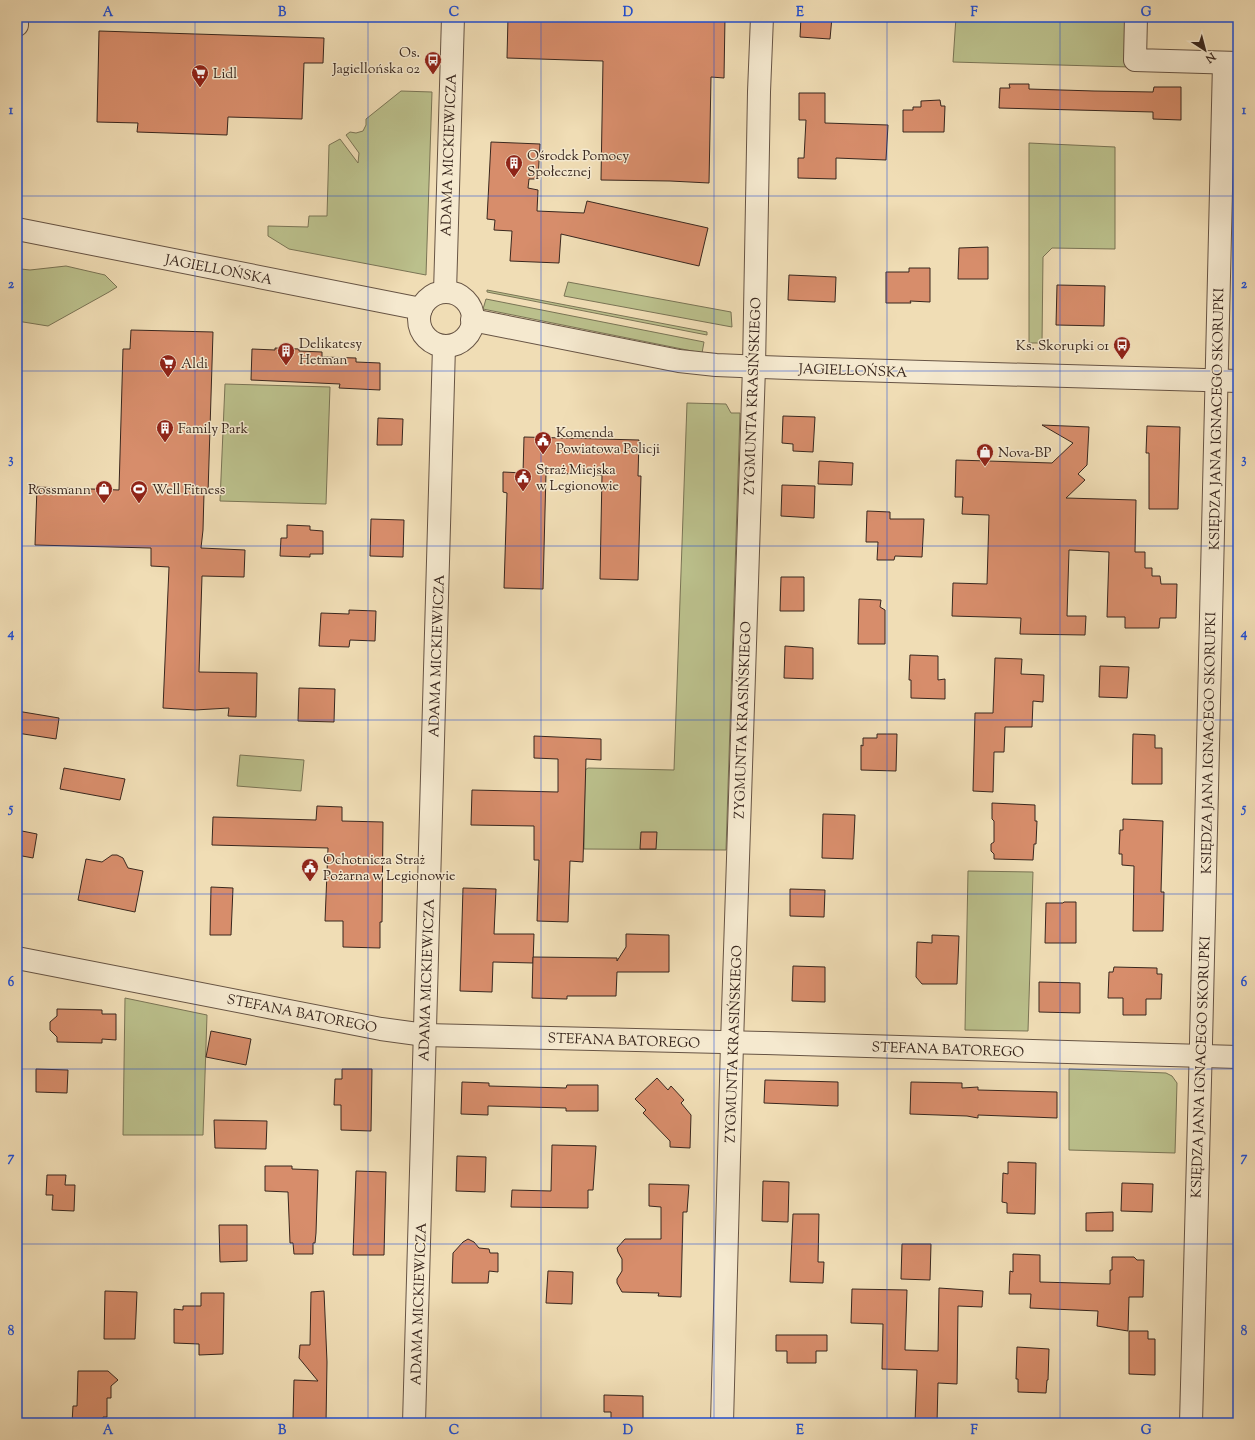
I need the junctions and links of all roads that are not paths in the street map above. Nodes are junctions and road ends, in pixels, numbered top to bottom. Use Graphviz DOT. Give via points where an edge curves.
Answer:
graph roads {
  1 [pos="17,17"];
  2 [pos="453,17"];
  3 [pos="762,17"];
  4 [pos="1136,17"];
  5 [pos="17,25"];
  6 [pos="1231,63"];
  7 [pos="17,229"];
  8 [pos="445,292"];
  9 [pos="421,309"];
  10 [pos="472,320"];
  11 [pos="444,346"];
  12 [pos="754,367"];
  13 [pos="1228,381"];
  14 [pos="17,958"];
  15 [pos="425,1035"];
  16 [pos="732,1043"];
  17 [pos="1201,1056"];
  18 [pos="1238,1057"];
  19 [pos="414,1423"];
  20 [pos="722,1423"];
  21 [pos="1190,1423"];
  1 -- 5 [label="street"];
  2 -- 8 [label="street, ADAMA MICKIEWICZA"];
  3 -- 12 [label="street, ZYGMUNTA KRASIŃSKIEGO"];
  4 -- 6 [label="street" via="1135,60"];
  6 -- 13 [label="street, KSIĘDZA JANA IGNACEGO SKORUPKI"];
  7 -- 9 [label="street, JAGIELLOŃSKA"];
  8 -- 9 [label="street" via="430,297"];
  8 -- 10 [label="street" via="465,300 472,312"];
  9 -- 11 [label="street" via="421,330 430,341"];
  10 -- 11 [label="street" via="464,339"];
  10 -- 12 [label="street, JAGIELLOŃSKA" via="679,360"];
  11 -- 15 [label="street, ADAMA MICKIEWICZA"];
  12 -- 13 [label="street, JAGIELLOŃSKA"];
  12 -- 16 [label="street, ZYGMUNTA KRASIŃSKIEGO"];
  13 -- 17 [label="street, KSIĘDZA JANA IGNACEGO SKORUPKI"];
  14 -- 15 [label="street, STEFANA BATOREGO" via="381,1029"];
  15 -- 16 [label="street, STEFANA BATOREGO"];
  15 -- 19 [label="street, ADAMA MICKIEWICZA"];
  16 -- 17 [label="street, STEFANA BATOREGO"];
  16 -- 20 [label="street, ZYGMUNTA KRASIŃSKIEGO"];
  17 -- 18 [label="street, STEFANA BATOREGO"];
  17 -- 21 [label="street, KSIĘDZA JANA IGNACEGO SKORUPKI"];
}
